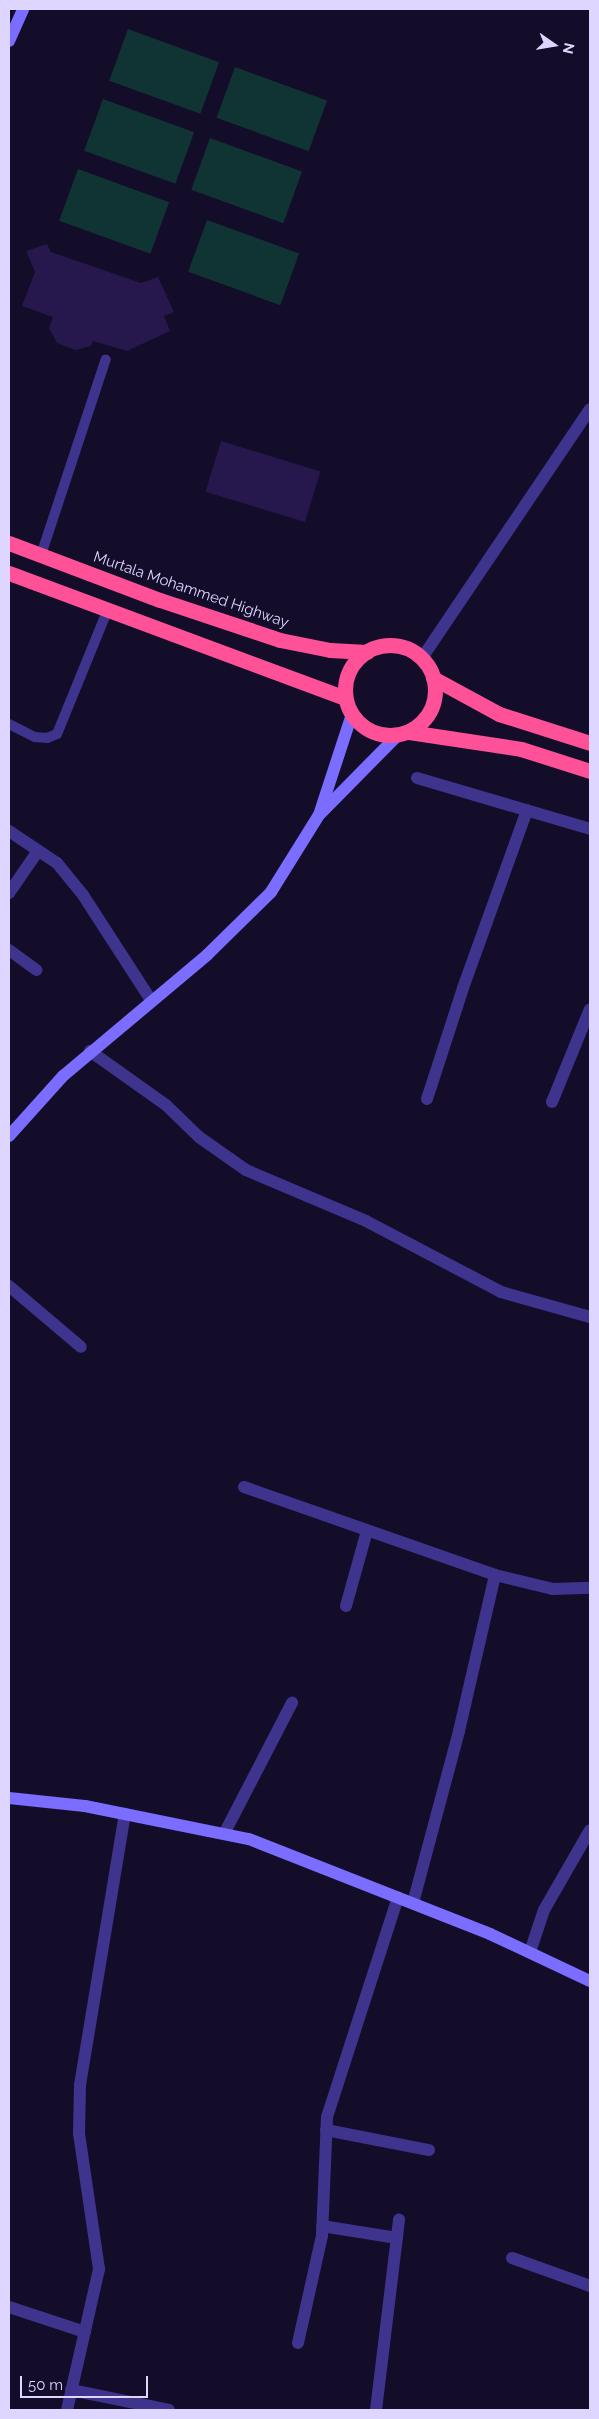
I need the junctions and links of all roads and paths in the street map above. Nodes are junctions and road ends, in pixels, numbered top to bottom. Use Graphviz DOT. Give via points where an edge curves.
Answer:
graph roads {
  1 [pos="23,9"];
  2 [pos="9,41"];
  3 [pos="106,359"];
  4 [pos="590,409"];
  5 [pos="9,543"];
  6 [pos="41,555"];
  7 [pos="9,573"];
  8 [pos="108,609"];
  9 [pos="366,652"];
  10 [pos="422,658"];
  11 [pos="433,678"];
  12 [pos="346,698"];
  13 [pos="352,714"];
  14 [pos="9,724"];
  15 [pos="404,733"];
  16 [pos="590,743"];
  17 [pos="590,771"];
  18 [pos="417,778"];
  19 [pos="527,810"];
  20 [pos="319,815"];
  21 [pos="590,828"];
  22 [pos="9,831"];
  23 [pos="38,851"];
  24 [pos="9,893"];
  25 [pos="9,950"];
  26 [pos="37,970"];
  27 [pos="151,1000"];
  28 [pos="590,1009"];
  29 [pos="90,1051"];
  30 [pos="428,1099"];
  31 [pos="552,1102"];
  32 [pos="9,1136"];
  33 [pos="9,1286"];
  34 [pos="590,1317"];
  35 [pos="81,1347"];
  36 [pos="244,1487"];
  37 [pos="367,1531"];
  38 [pos="495,1574"];
  39 [pos="590,1588"];
  40 [pos="346,1606"];
  41 [pos="292,1703"];
  42 [pos="9,1798"];
  43 [pos="124,1814"];
  44 [pos="590,1830"];
  45 [pos="224,1834"];
  46 [pos="398,1897"];
  47 [pos="413,1903"];
  48 [pos="530,1952"];
  49 [pos="590,1981"];
  50 [pos="326,2130"];
  51 [pos="429,2150"];
  52 [pos="399,2219"];
  53 [pos="322,2226"];
  54 [pos="397,2238"];
  55 [pos="512,2258"];
  56 [pos="590,2286"];
  57 [pos="9,2307"];
  58 [pos="85,2332"];
  59 [pos="298,2343"];
  60 [pos="70,2390"];
  61 [pos="67,2410"];
  62 [pos="169,2410"];
  63 [pos="376,2410"];
  1 -- 2 [label="street"];
  3 -- 6 [label="lane"];
  4 -- 10 [label="street"];
  5 -- 6 [label="highway, Murtala Mohammed Highway"];
  6 -- 9 [label="highway, Murtala Mohammed Highway" via="280,640 330,650"];
  7 -- 8 [label="highway"];
  8 -- 12 [label="highway"];
  8 -- 14 [label="lane" via="57,734 47,738 35,737"];
  9 -- 10 [label="highway" via="392,645 411,650"];
  9 -- 12 [label="highway" via="349,672"];
  10 -- 11 [label="highway"];
  11 -- 15 [label="highway" via="432,706 421,724"];
  11 -- 16 [label="highway" via="499,714"];
  12 -- 13 [label="highway"];
  13 -- 15 [label="highway" via="367,729 387,736"];
  13 -- 20 [label="street"];
  15 -- 17 [label="highway" via="521,749"];
  15 -- 20 [label="street"];
  18 -- 19 [label="street"];
  19 -- 21 [label="street"];
  19 -- 30 [label="street" via="463,988"];
  20 -- 27 [label="street" via="288,868 250,915"];
  22 -- 23 [label="street"];
  23 -- 24 [label="street"];
  23 -- 27 [label="street" via="57,863 83,895"];
  25 -- 26 [label="street"];
  27 -- 29 [label="street"];
  28 -- 31 [label="street"];
  29 -- 32 [label="street" via="41,1098"];
  29 -- 34 [label="street" via="166,1105 199,1137 246,1170 358,1218 501,1292"];
  33 -- 35 [label="street"];
  36 -- 37 [label="street"];
  37 -- 38 [label="street"];
  37 -- 40 [label="street"];
  38 -- 39 [label="street" via="553,1589"];
  38 -- 47 [label="street" via="460,1731"];
  41 -- 45 [label="street"];
  42 -- 43 [label="street"];
  43 -- 45 [label="street"];
  43 -- 58 [label="street" via="80,2085 79,2133 99,2269"];
  44 -- 48 [label="street" via="544,1910"];
  45 -- 46 [label="street" via="287,1852"];
  46 -- 47 [label="street"];
  46 -- 50 [label="street" via="331,2102"];
  47 -- 48 [label="street"];
  48 -- 49 [label="street"];
  50 -- 51 [label="street"];
  50 -- 53 [label="street"];
  52 -- 54 [label="street"];
  53 -- 54 [label="street"];
  53 -- 59 [label="street" via="315,2276"];
  54 -- 63 [label="street"];
  55 -- 56 [label="street"];
  57 -- 58 [label="street"];
  58 -- 60 [label="street"];
  60 -- 61 [label="street"];
  60 -- 62 [label="street"];
}
